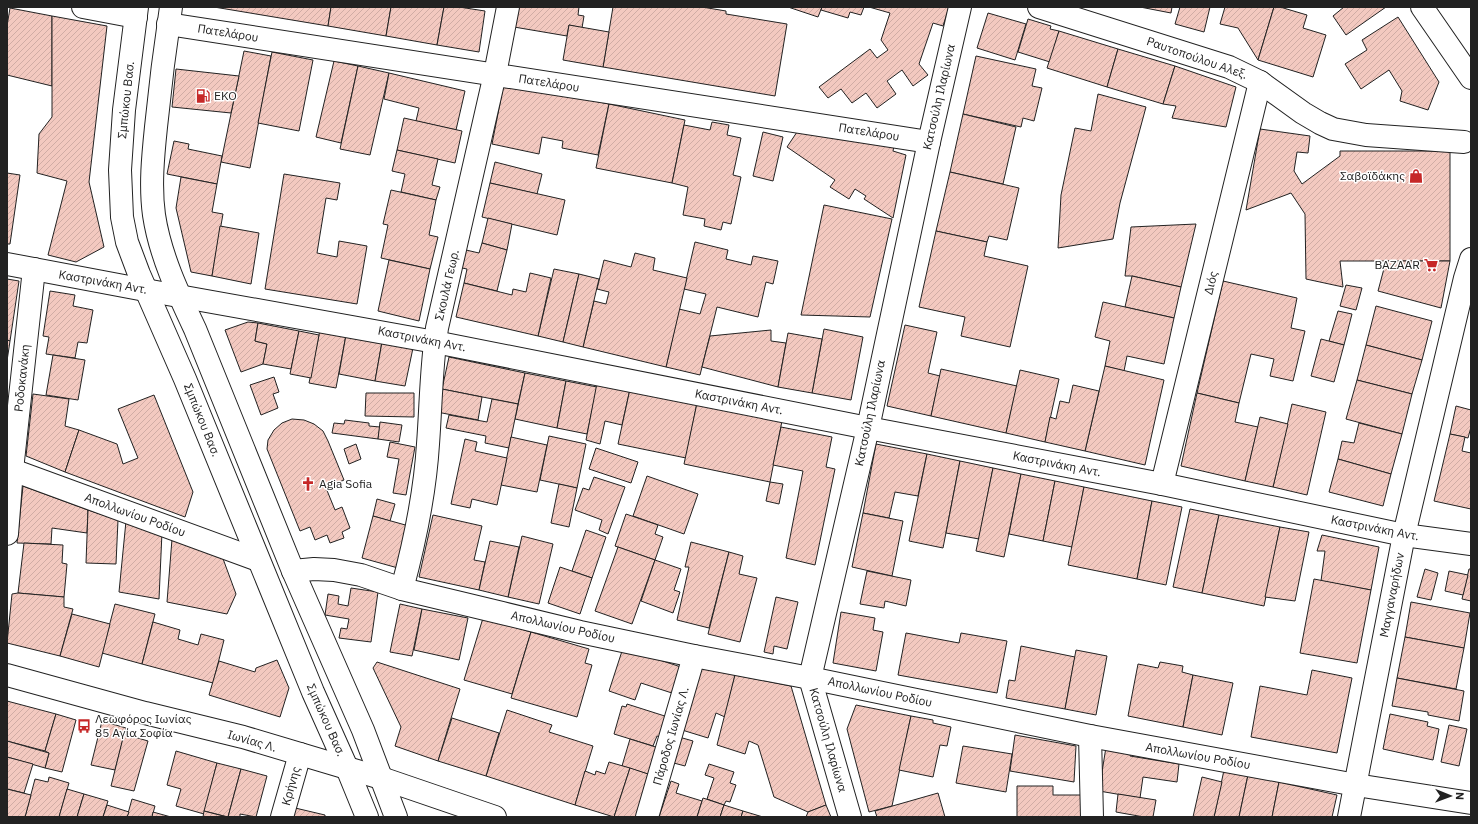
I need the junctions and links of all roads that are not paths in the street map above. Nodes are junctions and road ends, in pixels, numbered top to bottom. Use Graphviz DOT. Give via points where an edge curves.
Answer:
graph roads {
  1 [pos="83,7"];
  2 [pos="508,7"];
  3 [pos="960,7"];
  4 [pos="1039,7"];
  5 [pos="1422,7"];
  6 [pos="137,12"];
  7 [pos="169,16"];
  8 [pos="495,74"];
  9 [pos="1471,78"];
  10 [pos="1260,82"];
  11 [pos="928,142"];
  12 [pos="1469,145"];
  13 [pos="1471,259"];
  14 [pos="7,264"];
  15 [pos="34,269"];
  16 [pos="146,290"];
  17 [pos="180,296"];
  18 [pos="1461,333"];
  19 [pos="435,342"];
  20 [pos="868,428"];
  21 [pos="9,469"];
  22 [pos="1162,484"];
  23 [pos="7,534"];
  24 [pos="1404,535"];
  25 [pos="1471,544"];
  26 [pos="258,560"];
  27 [pos="293,571"];
  28 [pos="402,589"];
  29 [pos="694,656"];
  30 [pos="7,675"];
  31 [pos="810,678"];
  32 [pos="1090,736"];
  33 [pos="300,754"];
  34 [pos="347,768"];
  35 [pos="381,778"];
  36 [pos="1356,785"];
  37 [pos="1471,803"];
  38 [pos="282,817"];
  39 [pos="367,817"];
  40 [pos="396,817"];
  41 [pos="495,817"];
  42 [pos="647,817"];
  43 [pos="850,817"];
  44 [pos="1092,817"];
  45 [pos="1349,817"];
  1 -- 6 [label="street"];
  2 -- 8 [label="street, Σκουλά Γεωρ."];
  3 -- 11 [label="street, Κατσούλη Ιλαρίωνα"];
  4 -- 10 [label="street, Ραυτοπούλου Αλεξ." via="1229,67"];
  5 -- 9 [label="street"];
  6 -- 16 [label="street, Σμπώκου Βασ." via="124,110 120,191 125,235"];
  7 -- 8 [label="street, Πατελάρου"];
  7 -- 17 [label="street" via="154,145 153,200 160,241"];
  8 -- 11 [label="street, Πατελάρου"];
  8 -- 19 [label="street, Σκουλά Γεωρ."];
  10 -- 12 [label="street, Ραυτοπούλου Αλεξ." via="1303,114 1333,129 1366,135"];
  10 -- 22 [label="street, Διός"];
  11 -- 20 [label="street, Κατσούλη Ιλαρίωνα"];
  13 -- 18 [label="street, Μαγγαναρήδων" via="1465,278"];
  14 -- 15 [label="street, Καστρινάκη Αντ."];
  15 -- 16 [label="street, Καστρινάκη Αντ."];
  15 -- 21 [label="street, Ροδοκανάκη"];
  16 -- 17 [label="street, Καστρινάκη Αντ."];
  16 -- 26 [label="street, Σμπώκου Βασ."];
  17 -- 19 [label="street, Καστρινάκη Αντ."];
  17 -- 27 [label="street"];
  18 -- 24 [label="street, Μαγγαναρήδων"];
  19 -- 20 [label="street, Καστρινάκη Αντ."];
  19 -- 28 [label="street, Σκουλά Γεωρ." via="424,484"];
  20 -- 22 [label="street, Καστρινάκη Αντ."];
  20 -- 31 [label="street, Κατσούλη Ιλαρίωνα"];
  21 -- 23 [label="street, Ροδοκανάκη"];
  21 -- 26 [label="street, Απολλωνίου Ροδίου"];
  22 -- 24 [label="street, Καστρινάκη Αντ."];
  24 -- 25 [label="street, Καστρινάκη Αντ."];
  24 -- 36 [label="street, Μαγγαναρήδων"];
  26 -- 34 [label="street, Σμπώκου Βασ."];
  27 -- 28 [label="street, Απολλωνίου Ροδίου" via="334,570 361,575"];
  27 -- 35 [label="street" via="352,703"];
  28 -- 29 [label="street, Απολλωνίου Ροδίου" via="580,632"];
  29 -- 31 [label="street, Απολλωνίου Ροδίου"];
  29 -- 42 [label="street, Πάροδος Ιωνίας Λ."];
  30 -- 33 [label="street, Ιωνίας Λ."];
  31 -- 32 [label="street, Απολλωνίου Ροδίου"];
  31 -- 43 [label="street, Κατσούλη Ιλαρίωνα"];
  32 -- 36 [label="street, Απολλωνίου Ροδίου"];
  32 -- 44 [label="street"];
  33 -- 34 [label="street, Ιωνίας Λ."];
  33 -- 38 [label="street, Κρήνης"];
  34 -- 35 [label="street, Ιωνίας Λ."];
  34 -- 39 [label="street, Σμπώκου Βασ."];
  35 -- 40 [label="street"];
  35 -- 41 [label="street, Ιωνίας Λ."];
  36 -- 37 [label="street, Απολλωνίου Ροδίου"];
  36 -- 45 [label="street, Μαγγαναρήδων"];
}
